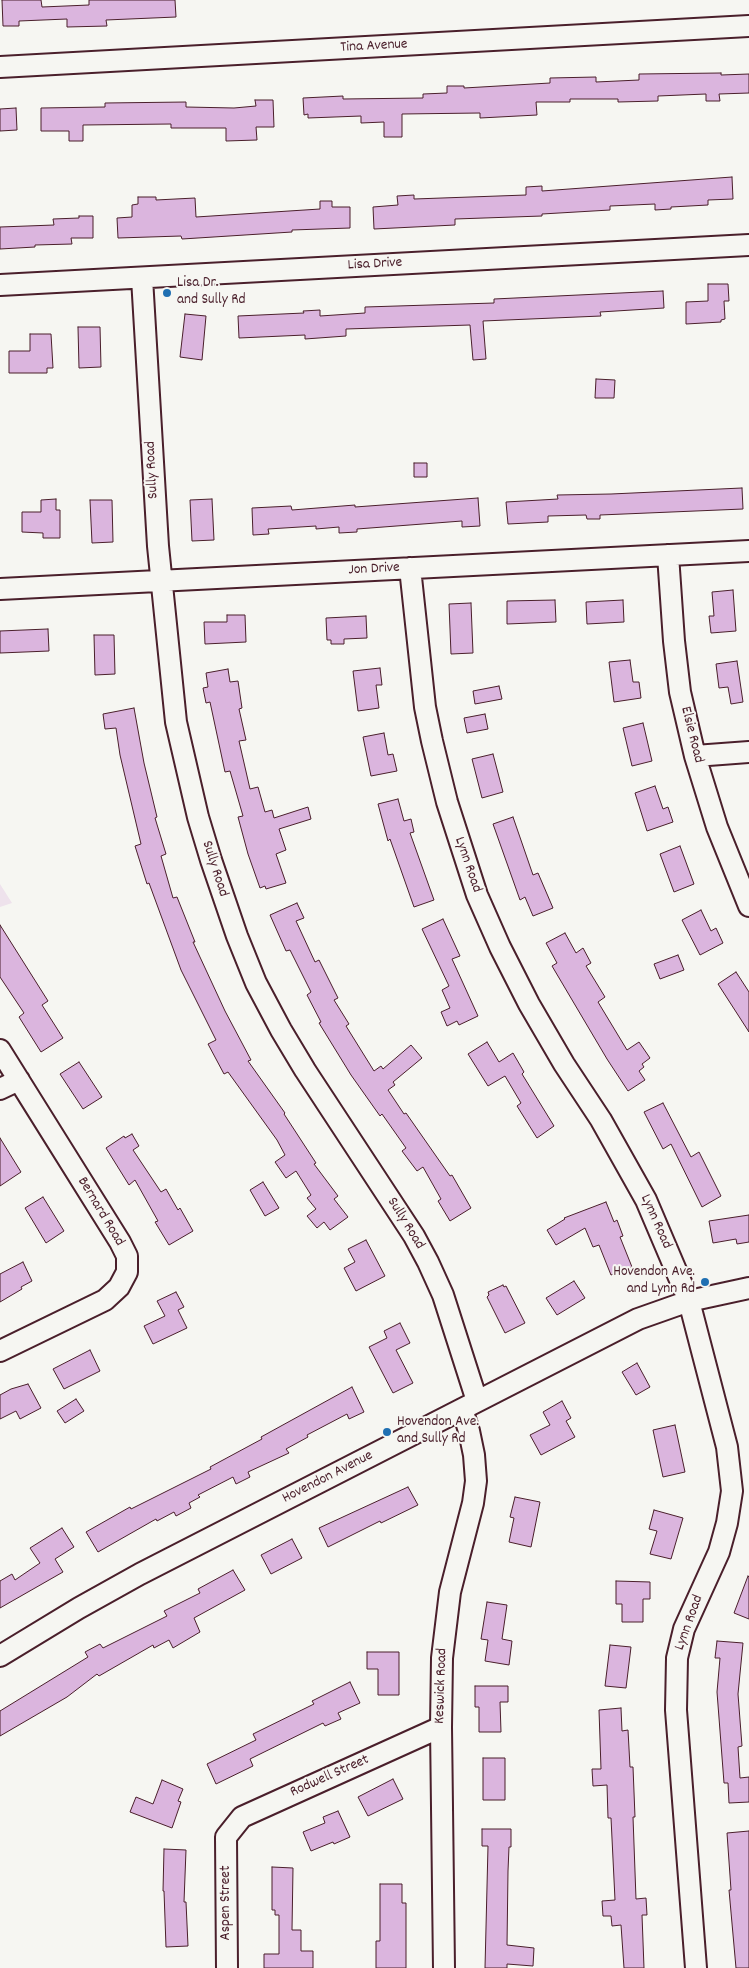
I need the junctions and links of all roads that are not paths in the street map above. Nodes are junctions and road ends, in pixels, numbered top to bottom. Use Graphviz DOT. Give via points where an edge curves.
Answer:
graph roads {
  1 [pos="749,26"];
  2 [pos="0,67"];
  3 [pos="749,245"];
  4 [pos="142,278"];
  5 [pos="0,285"];
  6 [pos="749,551"];
  7 [pos="668,555"];
  8 [pos="410,568"];
  9 [pos="162,582"];
  10 [pos="0,589"];
  11 [pos="749,752"];
  12 [pos="695,756"];
  13 [pos="749,906"];
  14 [pos="0,1050"];
  15 [pos="18,1080"];
  16 [pos="0,1089"];
  17 [pos="749,1288"];
  18 [pos="689,1301"];
  19 [pos="0,1351"];
  20 [pos="469,1405"];
  21 [pos="0,1656"];
  22 [pos="441,1727"];
  23 [pos="226,1837"];
  24 [pos="227,1968"];
  25 [pos="444,1968"];
  26 [pos="696,1968"];
  1 -- 2 [label="street, Tina Avenue"];
  3 -- 4 [label="street, Lisa Drive"];
  4 -- 5 [label="street, Lisa Drive"];
  4 -- 9 [label="street, Sully Road"];
  6 -- 7 [label="street, Jon Drive"];
  7 -- 8 [label="street, Jon Drive"];
  7 -- 12 [label="street, Elsie Road" via="680,692"];
  8 -- 9 [label="street, Jon Drive"];
  8 -- 18 [label="street, Lynn Road" via="426,715 447,802 477,894 529,1004 602,1120 646,1200"];
  9 -- 10 [label="street, Jon Drive"];
  9 -- 20 [label="street, Sully Road" via="176,722 210,860 237,936 256,983 291,1046 428,1262 443,1295"];
  11 -- 12 [label="street"];
  12 -- 13 [label="street, Elsie Road" via="716,827"];
  14 -- 15 [label="street, Bernard Road"];
  15 -- 16 [label="street"];
  15 -- 19 [label="street, Bernard Road" via="120,1242 127,1256 127,1272 119,1287 105,1300"];
  17 -- 18 [label="street, Hovendon Avenue"];
  18 -- 20 [label="street, Hovendon Avenue" via="638,1319"];
  18 -- 26 [label="street, Lynn Road" via="725,1438 732,1491 728,1523 684,1629 677,1658 676,1710"];
  20 -- 21 [label="street, Hovendon Avenue" via="140,1574"];
  20 -- 22 [label="street, Keswick Road" via="476,1481 450,1592 442,1658"];
  22 -- 23 [label="street, Rodwell Street" via="242,1817"];
  22 -- 25 [label="street, Keswick Road"];
  23 -- 24 [label="street, Aspen Street"];
}
